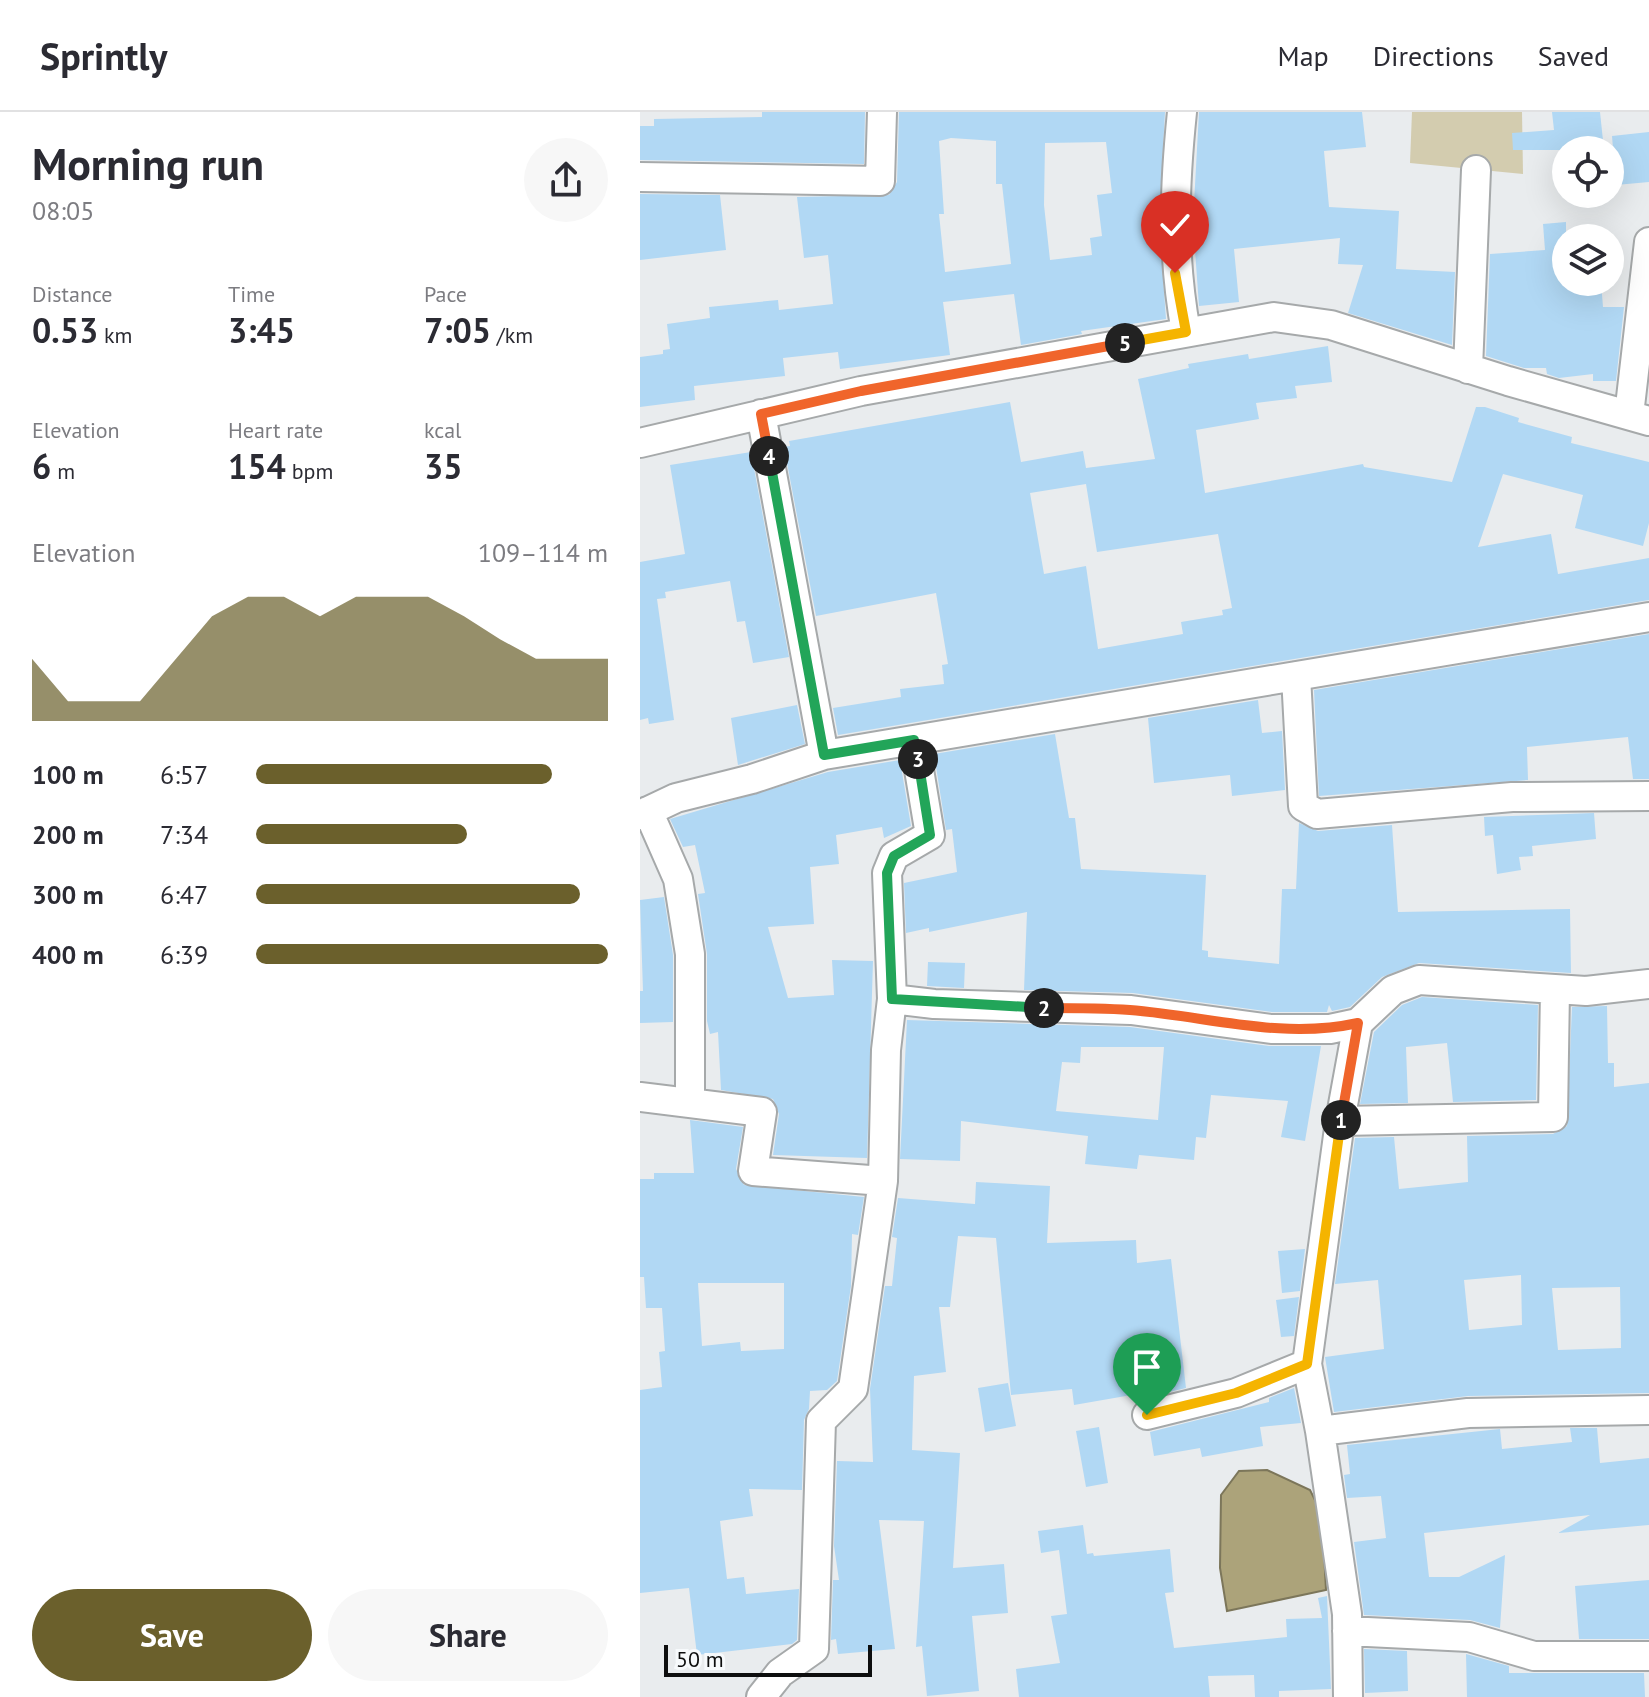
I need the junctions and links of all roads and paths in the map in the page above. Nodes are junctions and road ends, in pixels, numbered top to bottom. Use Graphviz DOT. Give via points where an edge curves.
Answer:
graph roads {
  1 [pos="882,112"];
  2 [pos="1182,112"];
  3 [pos="1476,170"];
  4 [pos="640,177"];
  5 [pos="1649,242"];
  6 [pos="1186,332"];
  7 [pos="1468,369"];
  8 [pos="761,414"];
  9 [pos="1639,418"];
  10 [pos="640,443"];
  11 [pos="1649,617"];
  12 [pos="1296,676"];
  13 [pos="914,740"];
  14 [pos="824,755"];
  15 [pos="1649,796"];
  16 [pos="644,813"];
  17 [pos="1649,984"];
  18 [pos="1555,989"];
  19 [pos="892,999"];
  20 [pos="1358,1023"];
  21 [pos="640,1097"];
  22 [pos="690,1103"];
  23 [pos="1340,1121"];
  24 [pos="883,1181"];
  25 [pos="1307,1364"];
  26 [pos="1649,1410"];
  27 [pos="1147,1415"];
  28 [pos="1320,1431"];
  29 [pos="1347,1631"];
  30 [pos="1649,1656"];
  31 [pos="761,1697"];
  32 [pos="1348,1697"];
  1 -- 4 [label="street" via="880,181"];
  2 -- 6 [label="street" via="1174,187 1175,273"];
  3 -- 7 [label="street"];
  5 -- 9 [label="street"];
  6 -- 7 [label="street" via="1274,317 1303,319"];
  6 -- 8 [label="street"];
  7 -- 9 [label="street"];
  8 -- 10 [label="street"];
  8 -- 14 [label="street"];
  11 -- 12 [label="street"];
  12 -- 13 [label="street"];
  12 -- 15 [label="street" via="1303,806 1317,814 1512,797"];
  13 -- 14 [label="street"];
  13 -- 19 [label="street" via="930,835 894,856 887,873"];
  14 -- 16 [label="street" via="676,798"];
  16 -- 22 [label="street" via="678,879 690,954"];
  17 -- 18 [label="street"];
  18 -- 20 [label="street" via="1419,980 1393,990"];
  18 -- 23 [label="street" via="1553,1117"];
  19 -- 20 [label="street" via="1131,1010 1271,1029 1330,1029"];
  19 -- 24 [label="street"];
  20 -- 23 [label="street"];
  21 -- 22 [label="street"];
  22 -- 24 [label="street" via="762,1112 753,1171"];
  23 -- 25 [label="street"];
  24 -- 31 [label="street" via="853,1389 821,1421 814,1649 780,1673"];
  25 -- 27 [label="street" via="1236,1393"];
  25 -- 28 [label="street"];
  26 -- 28 [label="street" via="1468,1413"];
  28 -- 29 [label="street"];
  29 -- 30 [label="street" via="1469,1637 1534,1656"];
  29 -- 32 [label="street"];
}
